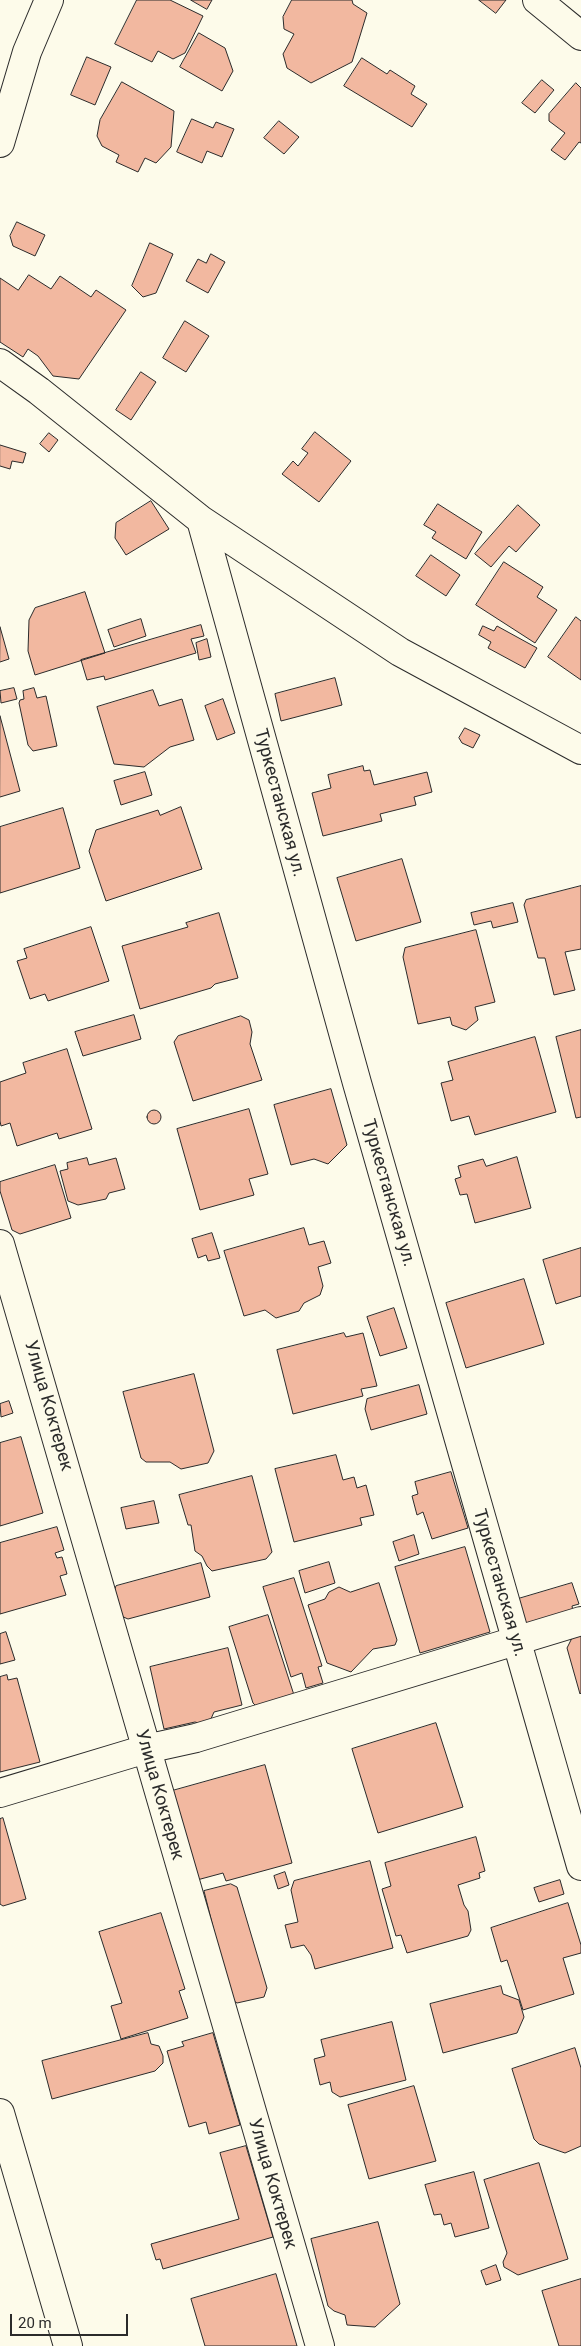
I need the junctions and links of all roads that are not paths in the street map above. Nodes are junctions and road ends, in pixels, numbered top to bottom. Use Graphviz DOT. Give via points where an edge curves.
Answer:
graph roads {
  1 [pos="49,0"];
  2 [pos="536,0"];
  3 [pos="581,36"];
  4 [pos="0,143"];
  5 [pos="0,363"];
  6 [pos="201,520"];
  7 [pos="581,750"];
  8 [pos="0,1244"];
  9 [pos="581,1621"];
  10 [pos="516,1642"];
  11 [pos="146,1749"];
  12 [pos="0,1793"];
  13 [pos="581,1866"];
  14 [pos="0,2113"];
  15 [pos="68,2346"];
  16 [pos="320,2346"];
  1 -- 4 [label="street" via="27,52"];
  2 -- 3 [label="street"];
  5 -- 6 [label="street"];
  6 -- 7 [label="street" via="400,652"];
  6 -- 10 [label="street, Туркестанская ул."];
  8 -- 11 [label="street, Улица Коктерек"];
  9 -- 10 [label="street"];
  10 -- 11 [label="street" via="196,1738"];
  10 -- 13 [label="street, Туркестанская ул."];
  11 -- 12 [label="street"];
  11 -- 16 [label="street, Улица Коктерек"];
  14 -- 15 [label="street"];
}
